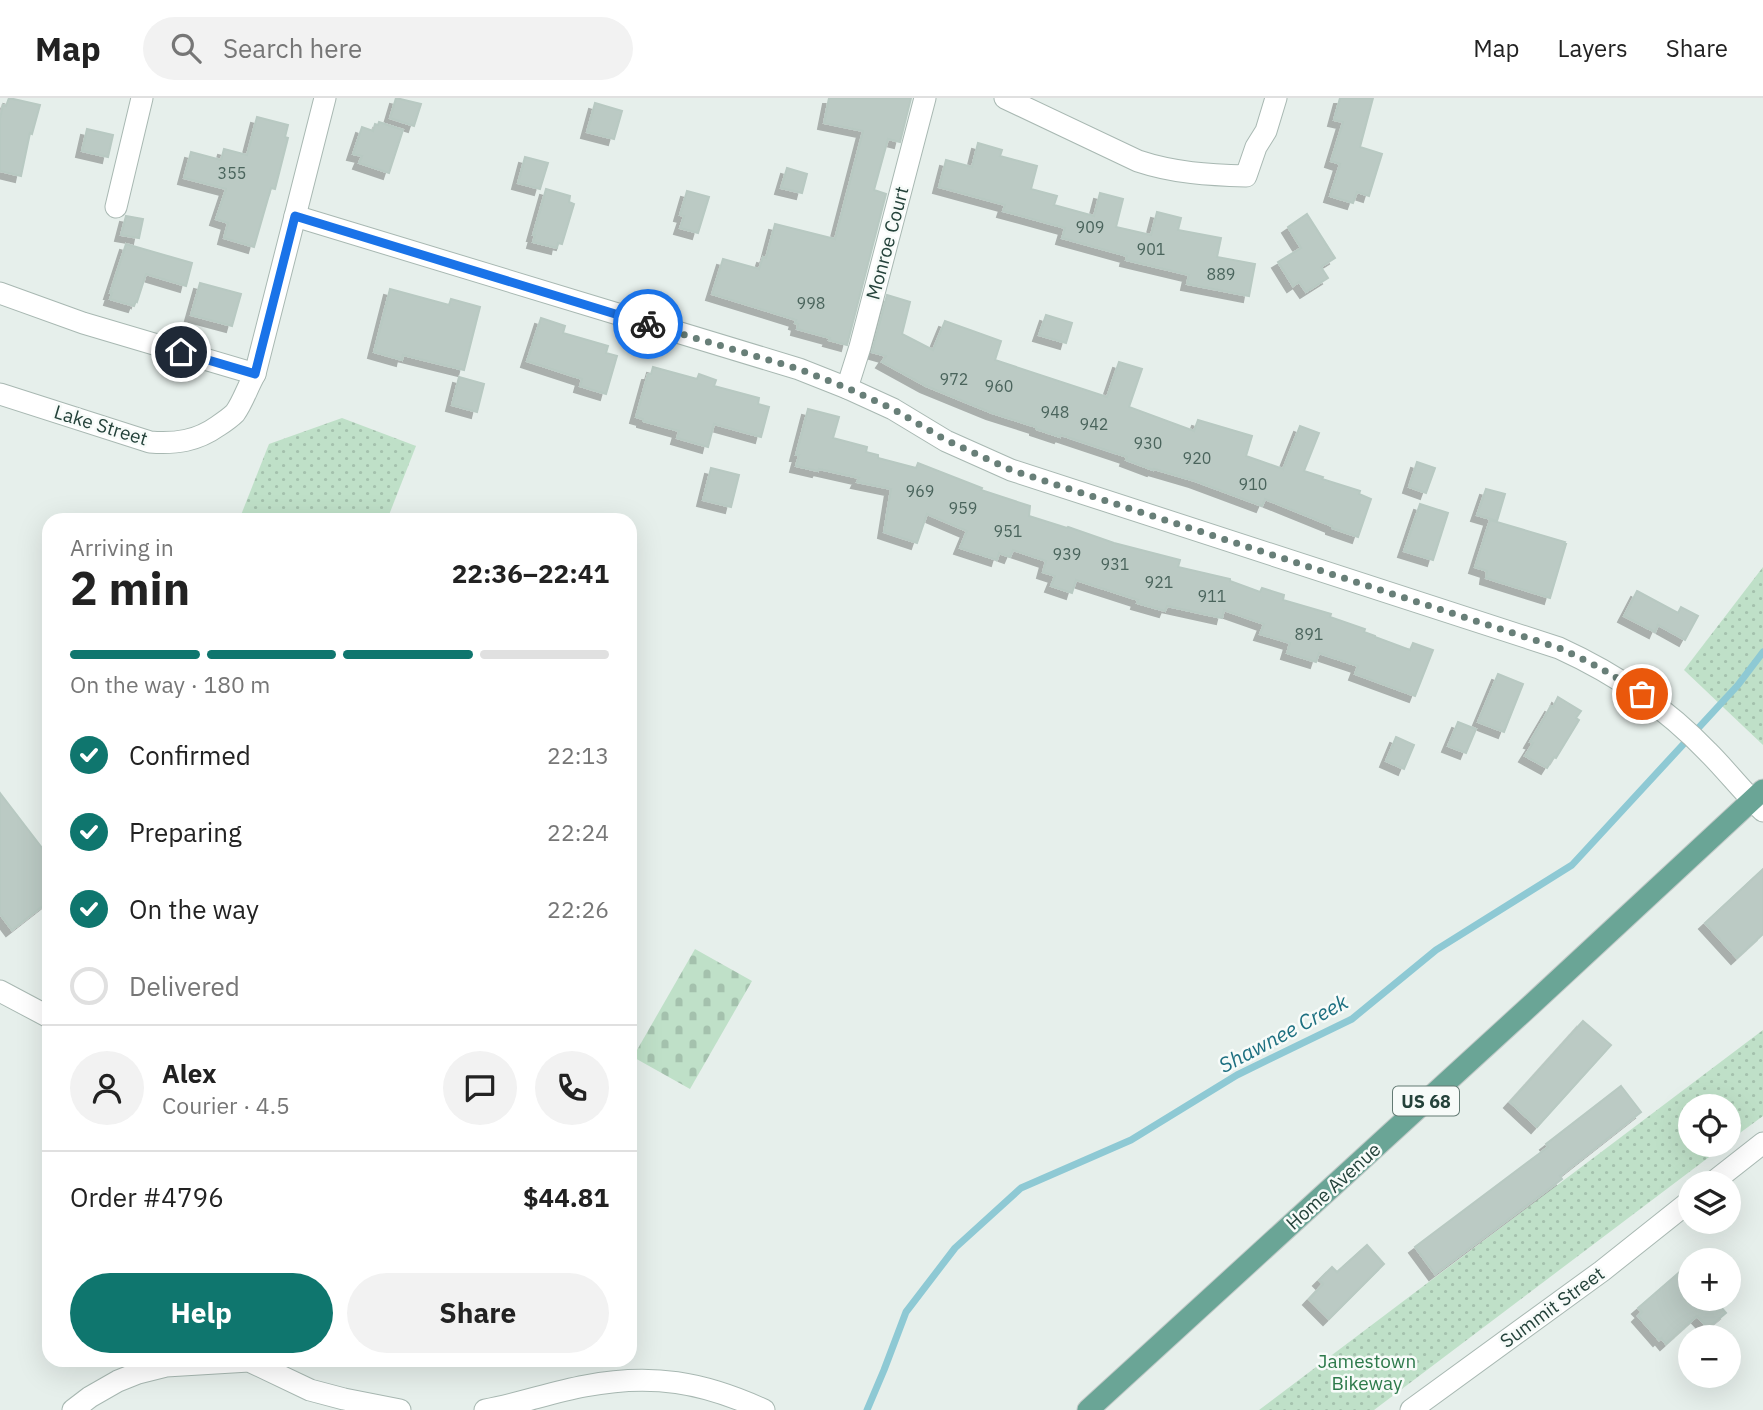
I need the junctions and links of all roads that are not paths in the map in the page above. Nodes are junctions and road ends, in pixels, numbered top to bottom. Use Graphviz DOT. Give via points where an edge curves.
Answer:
graph roads {
  1 [pos="142,98"];
  2 [pos="325,98"];
  3 [pos="925,98"];
  4 [pos="1005,98"];
  5 [pos="1276,98"];
  6 [pos="117,207"];
  7 [pos="295,216"];
  8 [pos="0,293"];
  9 [pos="255,374"];
  10 [pos="847,388"];
  11 [pos="0,394"];
  12 [pos="1759,801"];
  13 [pos="0,991"];
  14 [pos="42,1013"];
  15 [pos="1763,1143"];
  16 [pos="1727,1171"];
  17 [pos="1678,1210"];
  18 [pos="162,1367"];
  19 [pos="262,1367"];
  20 [pos="73,1410"];
  21 [pos="400,1410"];
  22 [pos="485,1410"];
  23 [pos="764,1410"];
  24 [pos="1088,1410"];
  25 [pos="1411,1410"];
  1 -- 6 [label="street"];
  2 -- 7 [label="street"];
  3 -- 10 [label="street, Monroe Court"];
  4 -- 5 [label="street" via="1138,162 1174,172 1246,176"];
  7 -- 9 [label="street, Lake Street"];
  7 -- 10 [label="street" via="799,369"];
  8 -- 9 [label="street"];
  9 -- 11 [label="street, Lake Street" via="229,418 191,441 171,444 150,442"];
  10 -- 12 [label="street" via="1011,470 1584,659 1672,717"];
  12 -- 24 [label="main road, Home Avenue / US 68"];
  13 -- 14 [label="street"];
  15 -- 16 [label="street"];
  17 -- 25 [label="street, Summit Street"];
  18 -- 20 [label="street" via="118,1381"];
  19 -- 21 [label="street" via="310,1390"];
  22 -- 23 [label="street" via="621,1380 682,1382 729,1394"];
}
